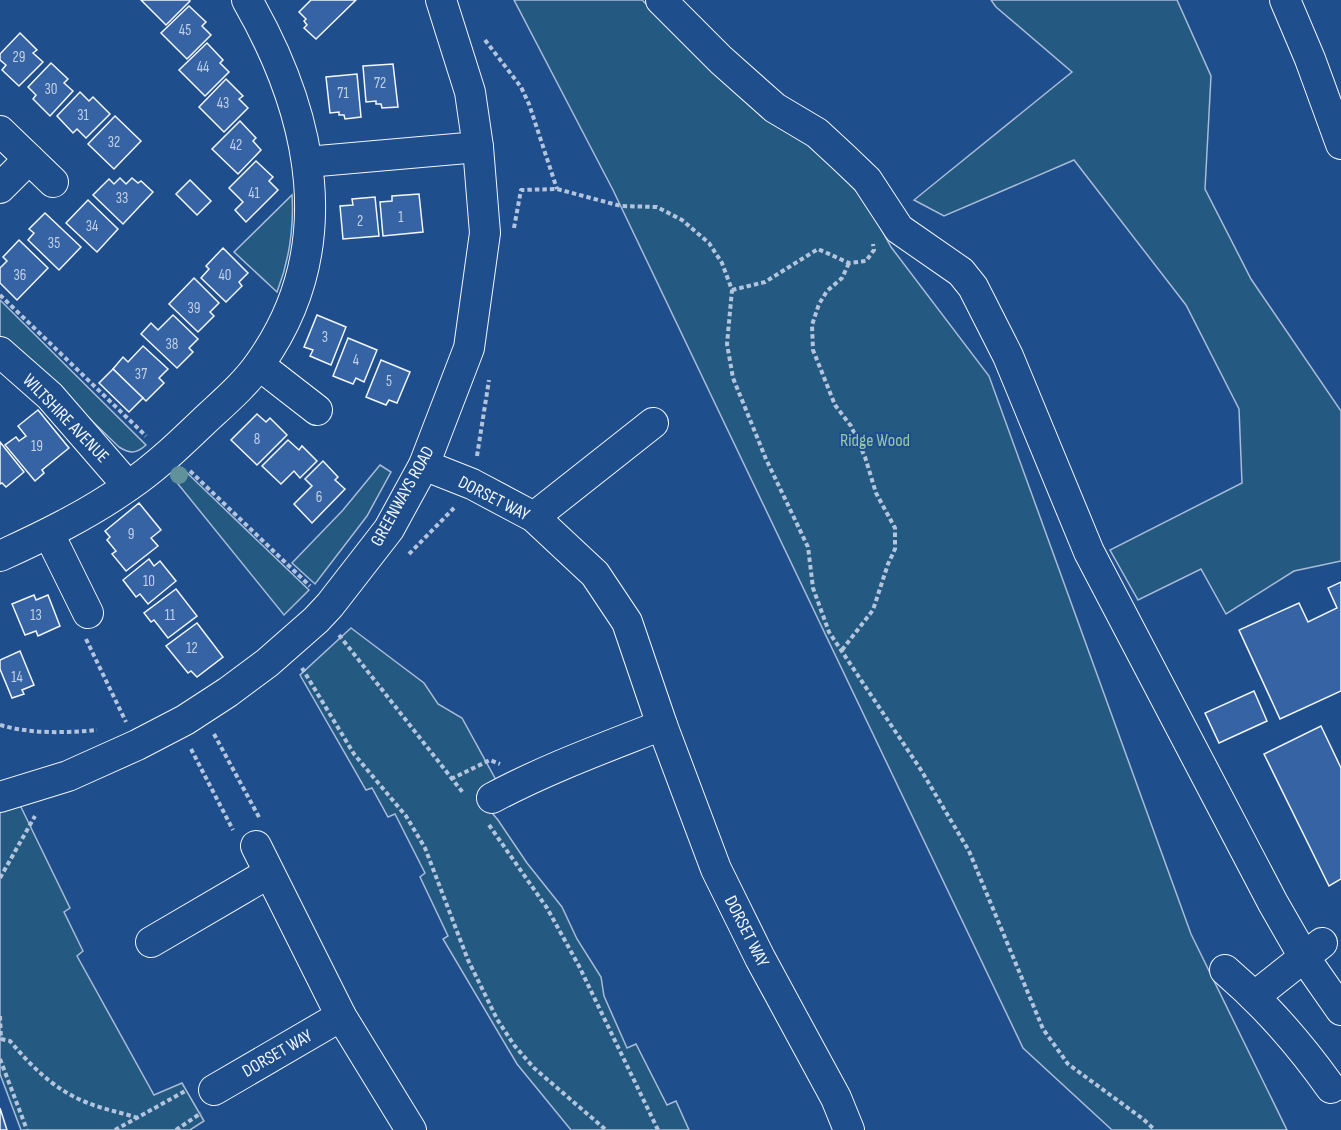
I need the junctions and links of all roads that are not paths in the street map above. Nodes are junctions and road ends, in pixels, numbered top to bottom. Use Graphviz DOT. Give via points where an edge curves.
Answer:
graph roads {
  1 [pos="247,0"];
  2 [pos="441,0"];
  3 [pos="661,0"];
  4 [pos="1285,0"];
  5 [pos="0,131"];
  6 [pos="1341,144"];
  7 [pos="478,147"];
  8 [pos="29,159"];
  9 [pos="307,162"];
  10 [pos="52,182"];
  11 [pos="0,188"];
  12 [pos="0,352"];
  13 [pos="259,365"];
  14 [pos="317,410"];
  15 [pos="653,423"];
  16 [pos="424,465"];
  17 [pos="128,486"];
  18 [pos="534,517"];
  19 [pos="49,534"];
  20 [pos="0,556"];
  21 [pos="88,613"];
  22 [pos="662,725"];
  23 [pos="0,797"];
  24 [pos="482,806"];
  25 [pos="256,846"];
  26 [pos="269,873"];
  27 [pos="151,942"];
  28 [pos="1313,950"];
  29 [pos="1225,970"];
  30 [pos="1255,996"];
  31 [pos="1341,1010"];
  32 [pos="341,1016"];
  33 [pos="1330,1088"];
  34 [pos="214,1090"];
  35 [pos="411,1130"];
  36 [pos="849,1130"];
  1 -- 9 [label="street" via="281,68 296,110"];
  2 -- 7 [label="street, GREENWAYS ROAD" via="470,92"];
  3 -- 28 [label="street" via="775,108 817,133 867,180 898,229 961,272 973,287 1008,356 1089,552 1272,903"];
  4 -- 6 [label="street"];
  5 -- 8 [label="street"];
  7 -- 9 [label="street"];
  7 -- 16 [label="street, GREENWAYS ROAD" via="485,233 469,348"];
  8 -- 10 [label="street"];
  8 -- 11 [label="street"];
  9 -- 13 [label="street" via="311,204 308,249 297,291"];
  12 -- 17 [label="street, WILTSHIRE AVENUE" via="50,396"];
  13 -- 14 [label="street"];
  13 -- 17 [label="street" via="169,455"];
  15 -- 18 [label="street"];
  16 -- 18 [label="street, DORSET WAY" via="472,484"];
  16 -- 23 [label="street, GREENWAYS ROAD" via="389,529 330,605 267,663 184,720 137,745 68,776"];
  17 -- 19 [label="street"];
  18 -- 22 [label="street, DORSET WAY" via="595,574 627,622"];
  19 -- 20 [label="street"];
  19 -- 21 [label="street"];
  22 -- 24 [label="street" via="514,776"];
  22 -- 36 [label="street, DORSET WAY" via="716,869"];
  25 -- 26 [label="street"];
  26 -- 27 [label="street"];
  26 -- 32 [label="street"];
  28 -- 30 [label="street"];
  28 -- 31 [label="street"];
  29 -- 30 [label="street"];
  30 -- 33 [label="street" via="1303,1049"];
  32 -- 34 [label="street, DORSET WAY"];
  32 -- 35 [label="street"];
}
